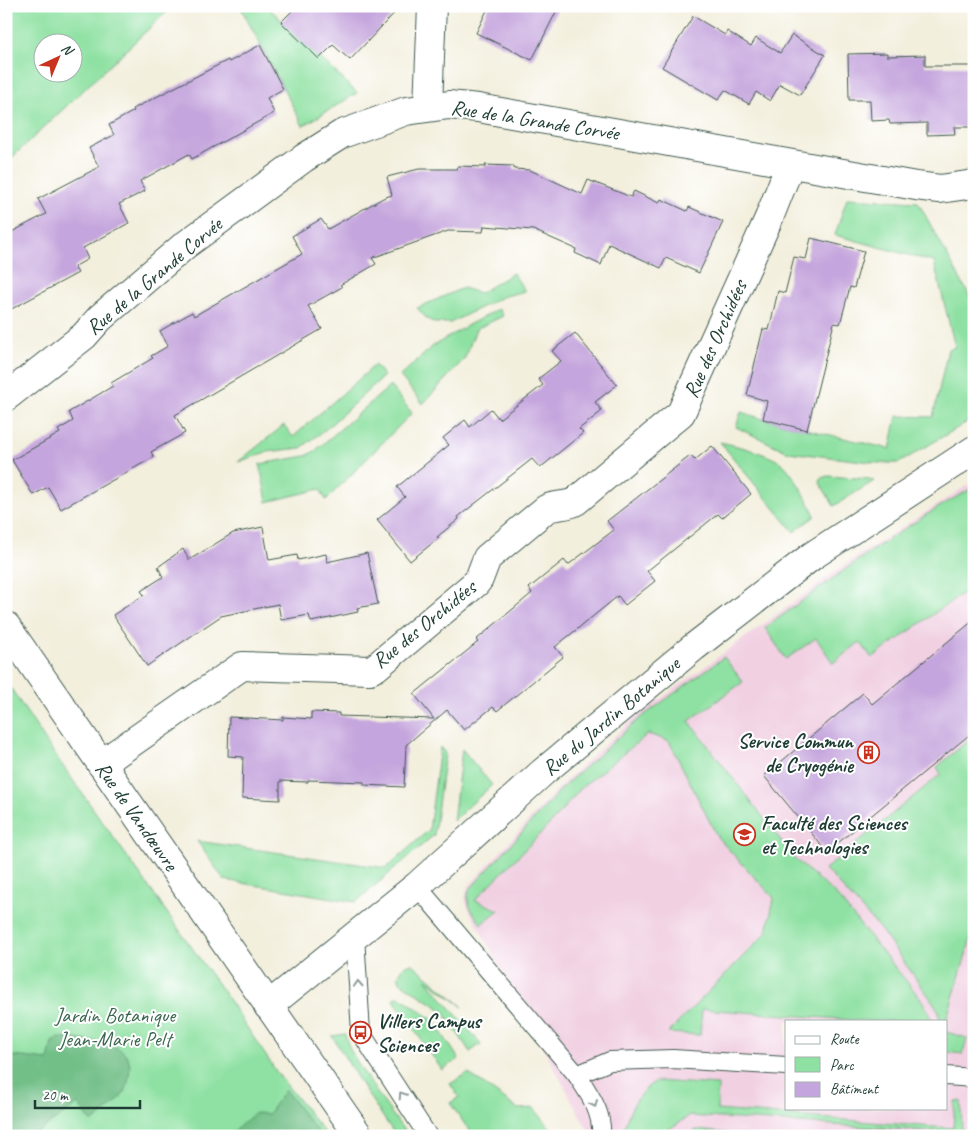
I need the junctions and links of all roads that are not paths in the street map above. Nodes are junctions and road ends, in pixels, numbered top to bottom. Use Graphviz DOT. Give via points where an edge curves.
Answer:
graph roads {
  1 [pos="432,6"];
  2 [pos="428,107"];
  3 [pos="790,164"];
  4 [pos="974,184"];
  5 [pos="6,396"];
  6 [pos="974,450"];
  7 [pos="6,626"];
  8 [pos="101,764"];
  9 [pos="417,886"];
  10 [pos="355,936"];
  11 [pos="268,1006"];
  12 [pos="785,1066"];
  13 [pos="577,1075"];
  14 [pos="948,1076"];
  15 [pos="974,1078"];
  16 [pos="359,1136"];
  17 [pos="428,1136"];
  18 [pos="602,1136"];
  1 -- 2 [label="street"];
  2 -- 3 [label="street, Rue de la Grande Corvée" via="478,108"];
  2 -- 5 [label="street, Rue de la Grande Corvée" via="393,115 348,132 304,158 184,246 100,318 84,336"];
  3 -- 4 [label="street, Rue de la Grande Corvée" via="940,189"];
  3 -- 8 [label="street, Rue des Orchidées" via="770,218 681,413 576,501 552,506 487,558 476,583 376,667 370,670 242,666"];
  6 -- 9 [label="street, Rue du Jardin Botanique" via="812,556 694,647 544,772"];
  7 -- 8 [label="street, Rue de Vandœuvre"];
  8 -- 11 [label="street, Rue de Vandœuvre"];
  9 -- 10 [label="street, Rue du Jardin Botanique"];
  9 -- 13 [label="lane"];
  10 -- 11 [label="street, Rue du Jardin Botanique"];
  17 -- 10 [label="lane, one-way" via="361,1032"];
  11 -- 16 [label="street, Rue de Vandœuvre"];
  12 -- 13 [label="lane" via="672,1059 610,1061"];
  13 -- 18 [label="lane, one-way" via="593,1100 602,1125"];
  14 -- 15 [label="lane"];
}
